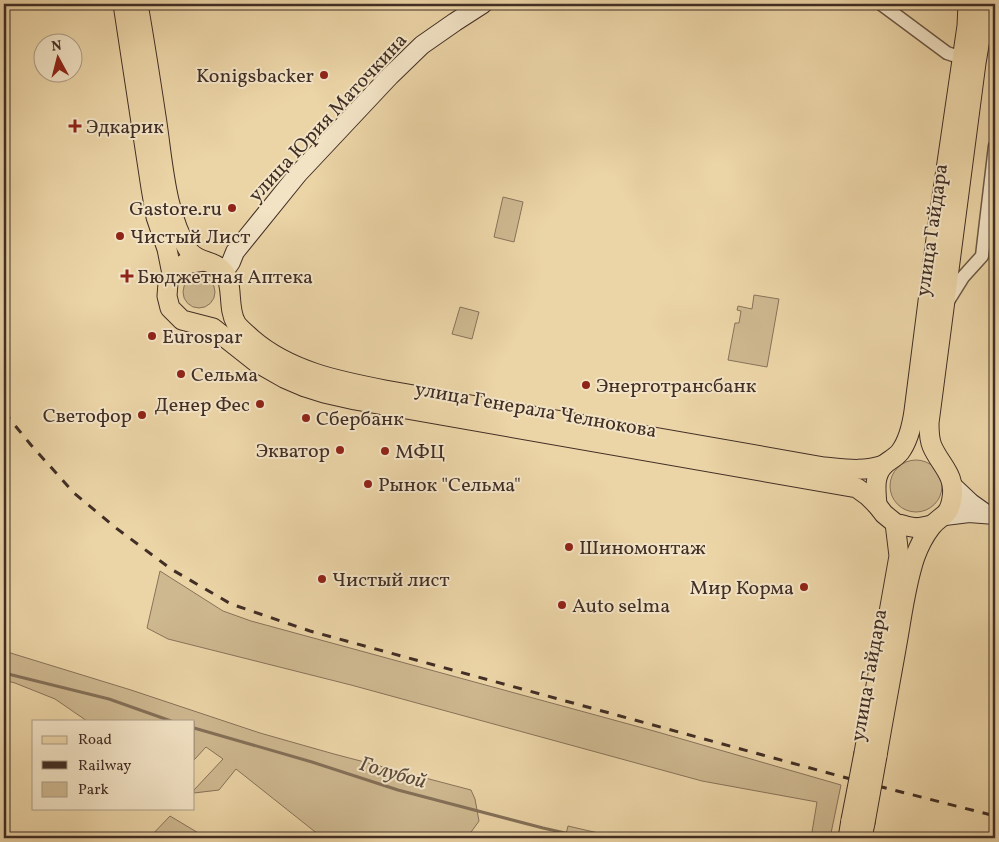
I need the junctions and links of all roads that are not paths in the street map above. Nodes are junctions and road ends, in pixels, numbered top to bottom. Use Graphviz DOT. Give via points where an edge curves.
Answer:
graph roads {
  1 [pos="123,4"];
  2 [pos="138,4"];
  3 [pos="483,4"];
  4 [pos="880,4"];
  5 [pos="968,4"];
  6 [pos="986,4"];
  7 [pos="962,56"];
  8 [pos="995,146"];
  9 [pos="214,265"];
  10 [pos="172,274"];
  11 [pos="230,294"];
  12 [pos="943,310"];
  13 [pos="198,324"];
  14 [pos="450,409"];
  15 [pos="899,454"];
  16 [pos="940,461"];
  17 [pos="884,465"];
  18 [pos="953,486"];
  19 [pos="877,505"];
  20 [pos="990,514"];
  21 [pos="939,520"];
  22 [pos="895,522"];
  23 [pos="870,754"];
  24 [pos="856,830"];
  1 -- 10 [label="main road, улица Генерала Челнокова" via="150,188"];
  2 -- 9 [label="main road" via="170,205 178,231 191,254"];
  3 -- 9 [label="street, улица Юрия Маточкина" via="422,46 390,76 298,174 234,252 231,262"];
  4 -- 7 [label="street" via="947,53"];
  5 -- 7 [label="main road, улица Гайдара"];
  6 -- 12 [label="main road, улица Гайдара"];
  7 -- 15 [label="main road, улица Гайдара" via="911,430"];
  8 -- 12 [label="street" via="982,256 963,277"];
  9 -- 10 [label="main road" via="184,264"];
  9 -- 11 [label="main road, улица Генерала Челнокова" via="228,281"];
  10 -- 13 [label="main road, улица Генерала Челнокова" via="167,296 170,308 182,320"];
  11 -- 13 [label="main road" via="225,311 211,321"];
  11 -- 14 [label="main road, улица Генерала Челнокова" via="232,316 237,324 255,341 287,361 318,374"];
  12 -- 16 [label="main road, улица Гайдара" via="929,423 931,444"];
  13 -- 14 [label="main road, улица Генерала Челнокова" via="213,328 256,362 305,388 355,400"];
  14 -- 17 [label="main road, улица Генерала Челнокова" via="824,467 859,470"];
  14 -- 19 [label="main road, улица Генерала Челнокова" via="857,488"];
  15 -- 16 [label="main road" via="915,451"];
  15 -- 17 [label="main road, улица Гайдара"];
  16 -- 18 [label="main road, улица Гайдара"];
  17 -- 19 [label="main road" via="875,489"];
  18 -- 20 [label="street"];
  18 -- 21 [label="main road, улица Гайдара" via="950,508"];
  19 -- 22 [label="main road"];
  20 -- 21 [label="street" via="969,513"];
  21 -- 22 [label="main road" via="917,528"];
  21 -- 23 [label="main road, улица Гайдара" via="922,539 914,559"];
  22 -- 23 [label="main road, улица Гайдара" via="899,556"];
  23 -- 24 [label="main road, улица Гайдара, bridge"];
}
